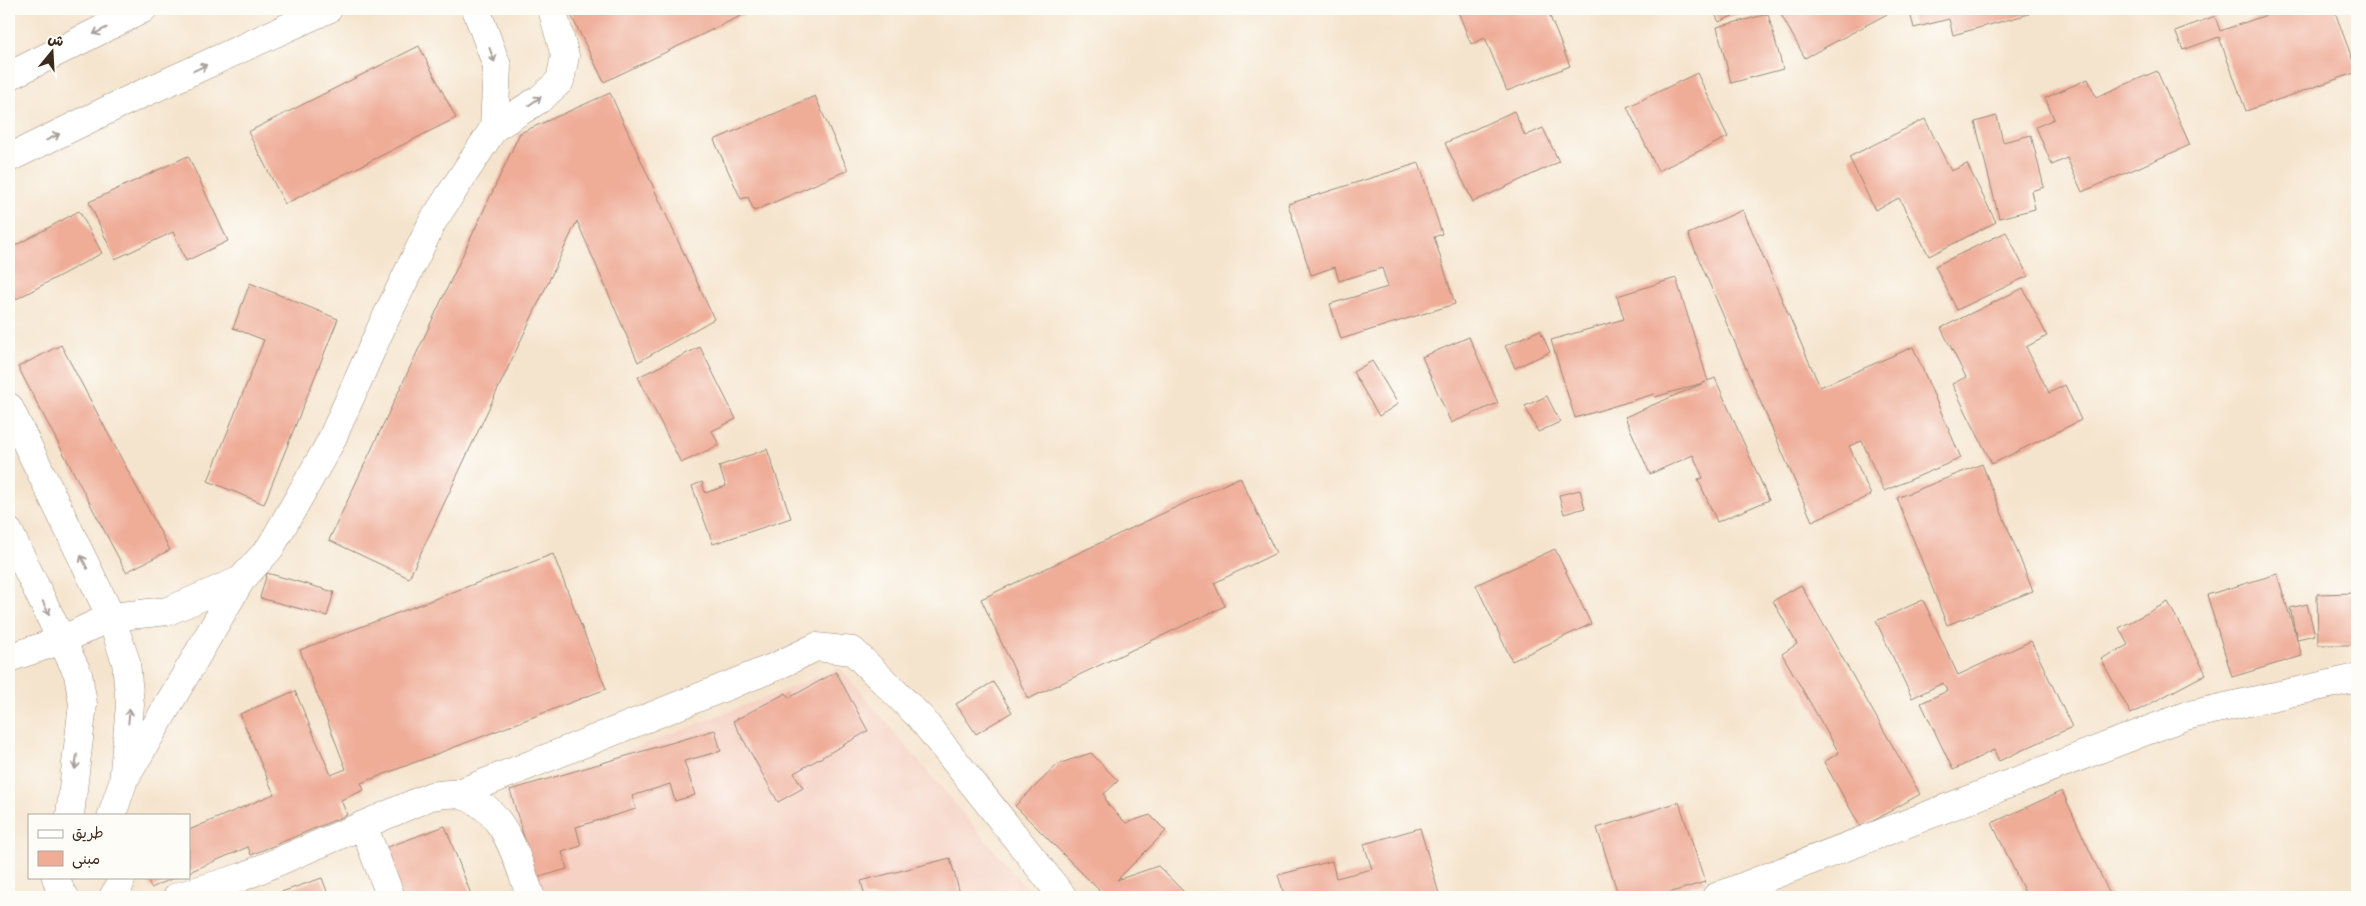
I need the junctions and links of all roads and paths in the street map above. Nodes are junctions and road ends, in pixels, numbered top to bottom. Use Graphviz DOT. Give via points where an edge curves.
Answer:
graph roads {
  1 [pos="143,9"];
  2 [pos="328,9"];
  3 [pos="476,9"];
  4 [pos="552,9"];
  5 [pos="9,76"];
  6 [pos="494,128"];
  7 [pos="9,158"];
  8 [pos="9,407"];
  9 [pos="9,532"];
  10 [pos="241,580"];
  11 [pos="111,618"];
  12 [pos="62,640"];
  13 [pos="9,658"];
  14 [pos="2357,678"];
  15 [pos="123,782"];
  16 [pos="457,794"];
  17 [pos="70,814"];
  18 [pos="112,814"];
  19 [pos="363,825"];
  20 [pos="122,878"];
  21 [pos="246,887"];
  22 [pos="113,897"];
  23 [pos="177,897"];
  24 [pos="391,897"];
  25 [pos="531,897"];
  26 [pos="1063,897"];
  27 [pos="1716,897"];
  1 -- 5 [label="street, one-way"];
  7 -- 2 [label="street, one-way"];
  3 -- 6 [label="street, one-way" via="496,66"];
  6 -- 4 [label="street, one-way" via="540,99 560,80 565,56"];
  6 -- 10 [label="street" via="433,221 330,443 270,548"];
  11 -- 8 [label="street, one-way"];
  9 -- 12 [label="street, one-way"];
  10 -- 11 [label="street" via="168,611"];
  10 -- 15 [label="street"];
  11 -- 12 [label="street"];
  15 -- 11 [label="street, one-way" via="130,705 126,662"];
  12 -- 13 [label="street"];
  12 -- 17 [label="street, one-way" via="78,674 83,704"];
  14 -- 27 [label="street" via="2185,716"];
  15 -- 18 [label="street"];
  16 -- 19 [label="street" via="431,796"];
  16 -- 25 [label="street" via="482,802 505,829"];
  16 -- 26 [label="street" via="777,666 816,647 853,651 920,717"];
  19 -- 21 [label="street"];
  19 -- 24 [label="street"];
  20 -- 22 [label="street"];
  21 -- 23 [label="street"];
}
